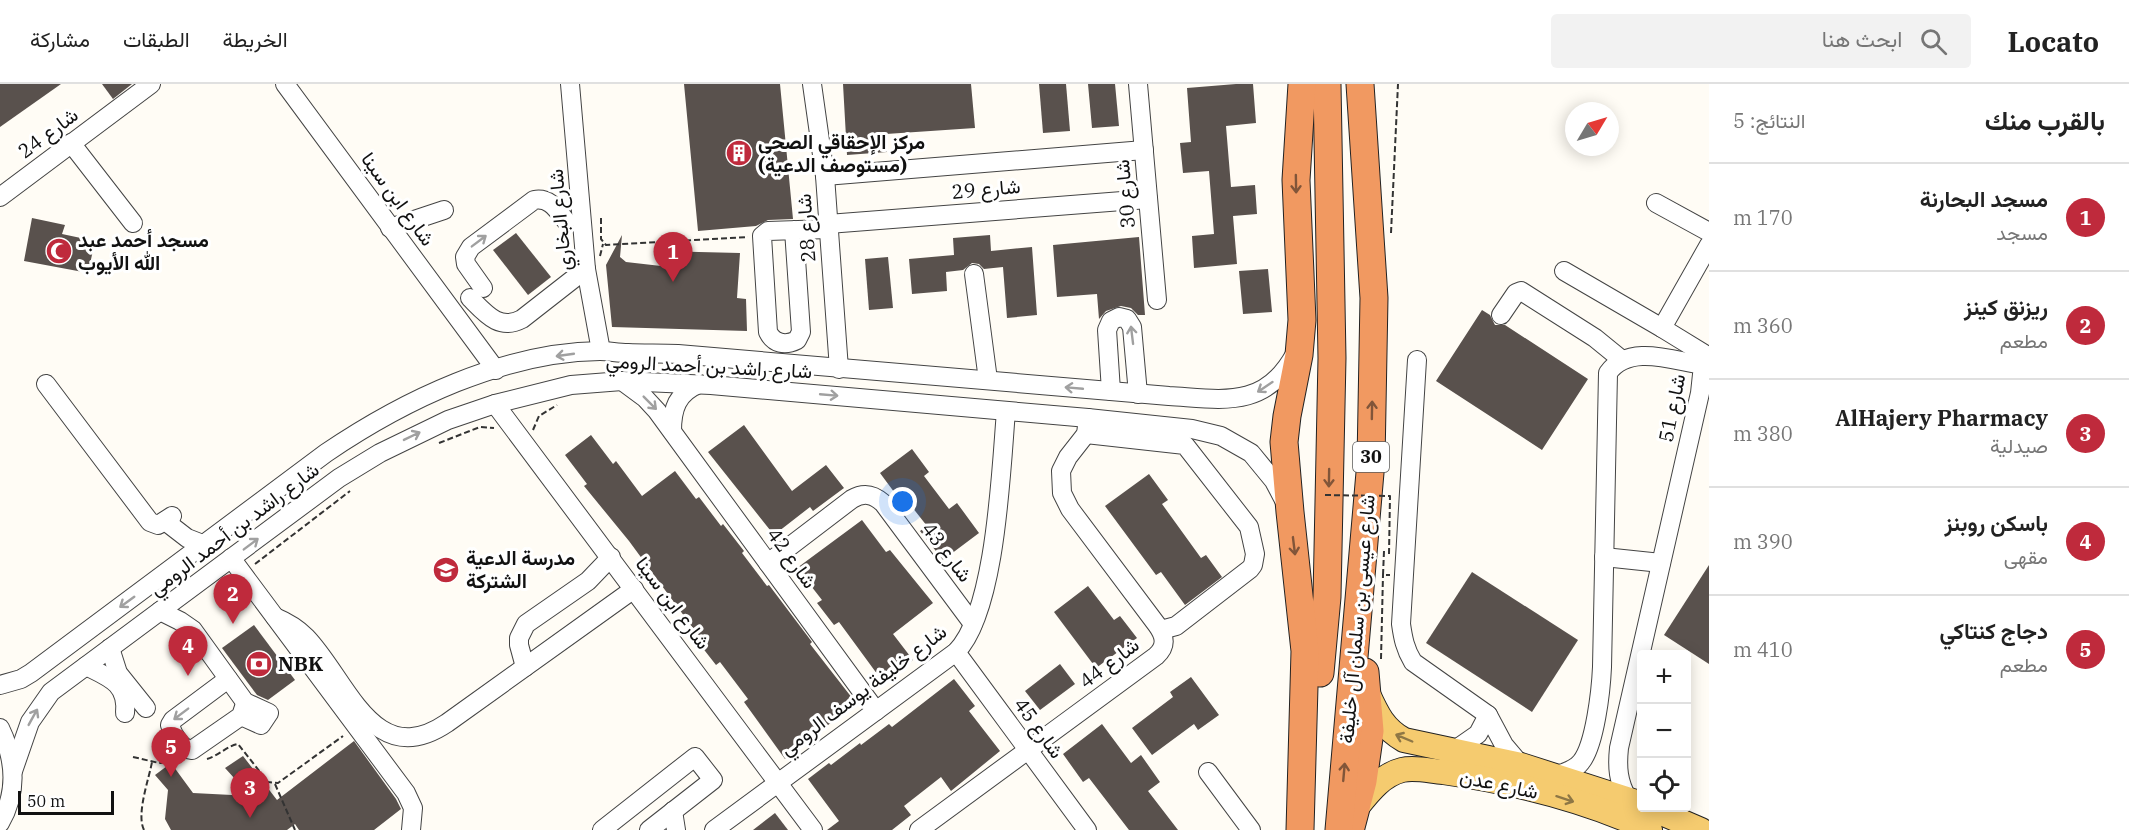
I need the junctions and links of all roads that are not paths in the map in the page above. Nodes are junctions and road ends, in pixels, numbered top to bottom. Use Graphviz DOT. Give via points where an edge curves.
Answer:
graph roads {
  1 [pos="151,84"];
  2 [pos="570,84"];
  3 [pos="812,84"];
  4 [pos="1138,84"];
  5 [pos="1302,84"];
  6 [pos="1310,84"];
  7 [pos="1327,84"];
  8 [pos="1360,84"];
  9 [pos="1377,84"];
  10 [pos="292,86"];
  11 [pos="72,143"];
  12 [pos="1144,150"];
  13 [pos="825,176"];
  14 [pos="0,196"];
  15 [pos="1148,199"];
  16 [pos="1656,203"];
  17 [pos="444,210"];
  18 [pos="566,221"];
  19 [pos="133,224"];
  20 [pos="390,228"];
  21 [pos="828,231"];
  22 [pos="1709,232"];
  23 [pos="795,236"];
  24 [pos="1709,245"];
  25 [pos="586,269"];
  26 [pos="1564,271"];
  27 [pos="974,274"];
  28 [pos="1374,298"];
  29 [pos="1157,300"];
  30 [pos="1501,315"];
  31 [pos="1662,328"];
  32 [pos="1301,342"];
  33 [pos="601,351"];
  34 [pos="1706,357"];
  35 [pos="1332,358"];
  36 [pos="748,360"];
  37 [pos="1417,360"];
  38 [pos="1622,360"];
  39 [pos="787,364"];
  40 [pos="839,369"];
  41 [pos="496,370"];
  42 [pos="923,376"];
  43 [pos="965,379"];
  44 [pos="988,380"];
  45 [pos="622,381"];
  46 [pos="46,384"];
  47 [pos="699,384"];
  48 [pos="747,388"];
  49 [pos="785,391"];
  50 [pos="1111,391"];
  51 [pos="1138,393"];
  52 [pos="1168,396"];
  53 [pos="495,404"];
  54 [pos="923,404"];
  55 [pos="954,406"];
  56 [pos="1006,411"];
  57 [pos="1087,426"];
  58 [pos="1171,426"];
  59 [pos="672,431"];
  60 [pos="303,470"];
  61 [pos="273,492"];
  62 [pos="317,495"];
  63 [pos="1290,512"];
  64 [pos="291,514"];
  65 [pos="169,519"];
  66 [pos="205,545"];
  67 [pos="1604,557"];
  68 [pos="231,558"];
  69 [pos="611,558"];
  70 [pos="768,563"];
  71 [pos="1661,563"];
  72 [pos="178,564"];
  73 [pos="634,589"];
  74 [pos="182,595"];
  75 [pos="160,611"];
  76 [pos="275,617"];
  77 [pos="973,624"];
  78 [pos="1357,624"];
  79 [pos="193,630"];
  80 [pos="1161,630"];
  81 [pos="110,648"];
  82 [pos="956,652"];
  83 [pos="86,666"];
  84 [pos="525,667"];
  85 [pos="228,679"];
  86 [pos="0,686"];
  87 [pos="1367,693"];
  88 [pos="146,708"];
  89 [pos="243,709"];
  90 [pos="876,711"];
  91 [pos="125,713"];
  92 [pos="1488,715"];
  93 [pos="265,719"];
  94 [pos="0,728"];
  95 [pos="1448,749"];
  96 [pos="1028,750"];
  97 [pos="1521,765"];
  98 [pos="13,771"];
  99 [pos="1208,772"];
  100 [pos="1438,772"];
  101 [pos="1557,775"];
  102 [pos="778,782"];
  103 [pos="673,811"];
  104 [pos="1644,813"];
  105 [pos="1353,819"];
  106 [pos="1,824"];
  107 [pos="1685,827"];
  108 [pos="411,830"];
  109 [pos="602,830"];
  110 [pos="649,830"];
  111 [pos="675,830"];
  112 [pos="714,830"];
  113 [pos="813,830"];
  114 [pos="919,830"];
  115 [pos="1087,830"];
  116 [pos="1251,830"];
  117 [pos="1302,830"];
  118 [pos="1339,830"];
  1 -- 11 [label="street, شارع 24"];
  2 -- 25 [label="street, شارع البخاري"];
  3 -- 13 [label="street, شارع 28"];
  4 -- 12 [label="street, شارع 30"];
  5 -- 32 [label="highway, one-way" via="1296,180"];
  6 -- 35 [label="highway" via="1319,237"];
  7 -- 35 [label="highway, شارع عيسى بن سلمان آل خليفة / 30"];
  8 -- 28 [label="highway, شارع عيسى بن سلمان آل خليفة / 30"];
  9 -- 28 [label="highway" via="1380,200"];
  10 -- 20 [label="street, شارع ابن سينا"];
  11 -- 14 [label="street, شارع 24"];
  11 -- 19 [label="street"];
  12 -- 13 [label="street, شارع 29"];
  12 -- 15 [label="street, شارع 30"];
  13 -- 21 [label="street, شارع 28"];
  15 -- 21 [label="street, شارع 29"];
  15 -- 29 [label="street, شارع 30"];
  16 -- 22 [label="street"];
  17 -- 20 [label="street"];
  25 -- 18 [label="street, one-way" via="522,319 511,323 491,319 477,293 466,264 465,256 471,247 534,200 549,202"];
  20 -- 41 [label="street, شارع ابن سينا"];
  21 -- 23 [label="street, شارع 29"];
  21 -- 40 [label="street, شارع 28"];
  23 -- 23 [label="street, شارع 29" via="768,231 762,236 768,332 771,339 781,344 801,335"];
  24 -- 31 [label="street"];
  25 -- 33 [label="street, شارع البخاري"];
  26 -- 31 [label="street"];
  27 -- 44 [label="street"];
  78 -- 28 [label="highway, شارع عيسى بن سلمان آل خليفة / 30, one-way" via="1371,461"];
  30 -- 38 [label="street" via="1521,291"];
  31 -- 34 [label="street"];
  32 -- 52 [label="street, شارع راشد بن أحمد الرومي, one-way" via="1281,375 1250,396"];
  32 -- 63 [label="highway" via="1284,442"];
  33 -- 36 [label="street, شارع راشد بن أحمد الرومي"];
  33 -- 41 [label="street, شارع راشد بن أحمد الرومي, one-way"];
  34 -- 38 [label="street, شارع 51" via="1634,356"];
  34 -- 71 [label="street, شارع 51"];
  35 -- 117 [label="highway, شارع عيسى بن سلمان آل خليفة / 30, one-way" via="1327,597"];
  36 -- 39 [label="street, شارع راشد بن أحمد الرومي"];
  36 -- 48 [label="street" via="753,379"];
  37 -- 92 [label="street" via="1403,639 1413,662"];
  38 -- 67 [label="street" via="1607,378"];
  39 -- 40 [label="street, شارع راشد بن أحمد الرومي"];
  39 -- 49 [label="street" via="779,372 778,382"];
  40 -- 42 [label="street, شارع راشد بن أحمد الرومي"];
  41 -- 60 [label="street, شارع راشد بن أحمد الرومي" via="386,415"];
  42 -- 43 [label="street, شارع راشد بن أحمد الرومي"];
  42 -- 54 [label="street" via="930,384 930,395"];
  43 -- 44 [label="street, شارع راشد بن أحمد الرومي"];
  43 -- 55 [label="street" via="956,385"];
  50 -- 44 [label="street, شارع راشد بن أحمد الرومي, one-way"];
  45 -- 47 [label="street, شارع راشد بن أحمد الرومي"];
  45 -- 53 [label="street, شارع راشد بن أحمد الرومي" via="572,385"];
  45 -- 59 [label="street, شارع 42, one-way" via="652,405"];
  46 -- 65 [label="street" via="150,522 158,525"];
  47 -- 48 [label="street, شارع راشد بن أحمد الرومي"];
  47 -- 59 [label="street" via="678,400 672,412"];
  48 -- 49 [label="street, شارع راشد بن أحمد الرومي"];
  49 -- 54 [label="street, شارع راشد بن أحمد الرومي, one-way"];
  50 -- 51 [label="street, شارع راشد بن أحمد الرومي"];
  51 -- 50 [label="street, one-way" via="1132,327 1119,317 1111,321 1107,330"];
  51 -- 52 [label="street, شارع راشد بن أحمد الرومي"];
  52 -- 58 [label="street" via="1178,404 1179,417"];
  62 -- 53 [label="street, شارع راشد بن أحمد الرومي, one-way" via="405,439"];
  53 -- 69 [label="street, شارع ابن سينا"];
  54 -- 55 [label="street, شارع راشد بن أحمد الرومي"];
  55 -- 56 [label="street, شارع راشد بن أحمد الرومي"];
  56 -- 57 [label="street, شارع راشد بن أحمد الرومي"];
  56 -- 77 [label="street, شارع خليفة يوسف الرومي" via="990,567"];
  57 -- 58 [label="street, شارع راشد بن أحمد الرومي"];
  57 -- 80 [label="street, شارع 44" via="1064,464 1060,478 1062,493"];
  57 -- 80 [label="street" via="1185,446 1244,519 1252,535 1255,554 1250,569 1176,626"];
  58 -- 63 [label="street, شارع راشد بن أحمد الرومي" via="1209,432 1251,453"];
  59 -- 70 [label="street, شارع 42"];
  60 -- 61 [label="street, شارع راشد بن أحمد الرومي"];
  60 -- 62 [label="street" via="302,482"];
  61 -- 64 [label="street" via="284,497"];
  61 -- 66 [label="street, شارع راشد بن أحمد الرومي"];
  62 -- 64 [label="street, شارع راشد بن أحمد الرومي"];
  63 -- 117 [label="highway, one-way" via="1305,651"];
  68 -- 64 [label="street, شارع راشد بن أحمد الرومي, one-way"];
  65 -- 66 [label="street" via="187,538"];
  65 -- 72 [label="street"];
  66 -- 72 [label="street, شارع راشد بن أحمد الرومي"];
  67 -- 71 [label="street"];
  67 -- 101 [label="street" via="1597,711 1584,759 1572,770"];
  68 -- 74 [label="street, شارع راشد بن أحمد الرومي"];
  68 -- 76 [label="street"];
  69 -- 73 [label="street, شارع ابن سينا"];
  69 -- 84 [label="street" via="588,581 526,624 519,638"];
  70 -- 77 [label="street, شارع 43" via="852,499 870,495 883,503"];
  70 -- 90 [label="street, شارع 42"];
  71 -- 104 [label="street, شارع 51" via="1619,748 1622,789"];
  72 -- 86 [label="street, شارع راشد بن أحمد الرومي, one-way" via="31,673"];
  73 -- 84 [label="street"];
  73 -- 102 [label="street, شارع ابن سينا"];
  74 -- 75 [label="street, شارع راشد بن أحمد الرومي"];
  74 -- 79 [label="street"];
  75 -- 79 [label="street"];
  75 -- 81 [label="street, شارع راشد بن أحمد الرومي"];
  76 -- 84 [label="street" via="308,639 367,719 397,737 415,738 432,733"];
  76 -- 108 [label="street" via="411,801"];
  77 -- 82 [label="street, شارع خليفة يوسف الرومي"];
  78 -- 87 [label="highway"];
  118 -- 78 [label="highway, شارع عيسى بن سلمان آل خليفة / 30, one-way"];
  79 -- 85 [label="street"];
  80 -- 96 [label="street, شارع 44" via="1164,643 1156,656"];
  81 -- 83 [label="street, شارع راشد بن أحمد الرومي"];
  81 -- 88 [label="street" via="118,674"];
  82 -- 90 [label="street, شارع خليفة يوسف الرومي"];
  82 -- 96 [label="street, شارع 45"];
  83 -- 91 [label="street" via="115,682 125,696"];
  98 -- 83 [label="street, شارع راشد بن أحمد الرومي, one-way" via="36,711 51,692"];
  85 -- 89 [label="street"];
  85 -- 89 [label="street, one-way" via="173,720 172,731 184,747 192,750"];
  95 -- 87 [label="main road, شارع عدن, one-way" via="1397,736 1380,721"];
  87 -- 105 [label="highway" via="1370,731 1364,781"];
  89 -- 93 [label="street"];
  90 -- 102 [label="street, شارع خليفة يوسف الرومي"];
  92 -- 95 [label="street" via="1478,734"];
  92 -- 97 [label="street" via="1504,745"];
  94 -- 98 [label="street"];
  95 -- 97 [label="main road, شارع عدن"];
  95 -- 100 [label="main road" via="1434,750 1430,755"];
  96 -- 114 [label="street, شارع 44"];
  96 -- 115 [label="street, شارع 45"];
  97 -- 101 [label="main road, شارع عدن"];
  98 -- 106 [label="street"];
  99 -- 116 [label="street"];
  100 -- 104 [label="main road, شارع عدن, one-way"];
  100 -- 105 [label="main road, شارع عدن" via="1398,771 1374,787"];
  101 -- 104 [label="main road, شارع عدن"];
  102 -- 112 [label="street, شارع خليفة يوسف الرومي"];
  102 -- 113 [label="street, شارع ابن سينا"];
  103 -- 109 [label="street" via="713,780 696,757"];
  103 -- 110 [label="street"];
  103 -- 111 [label="street"];
  104 -- 107 [label="main road, شارع عدن"];
}
